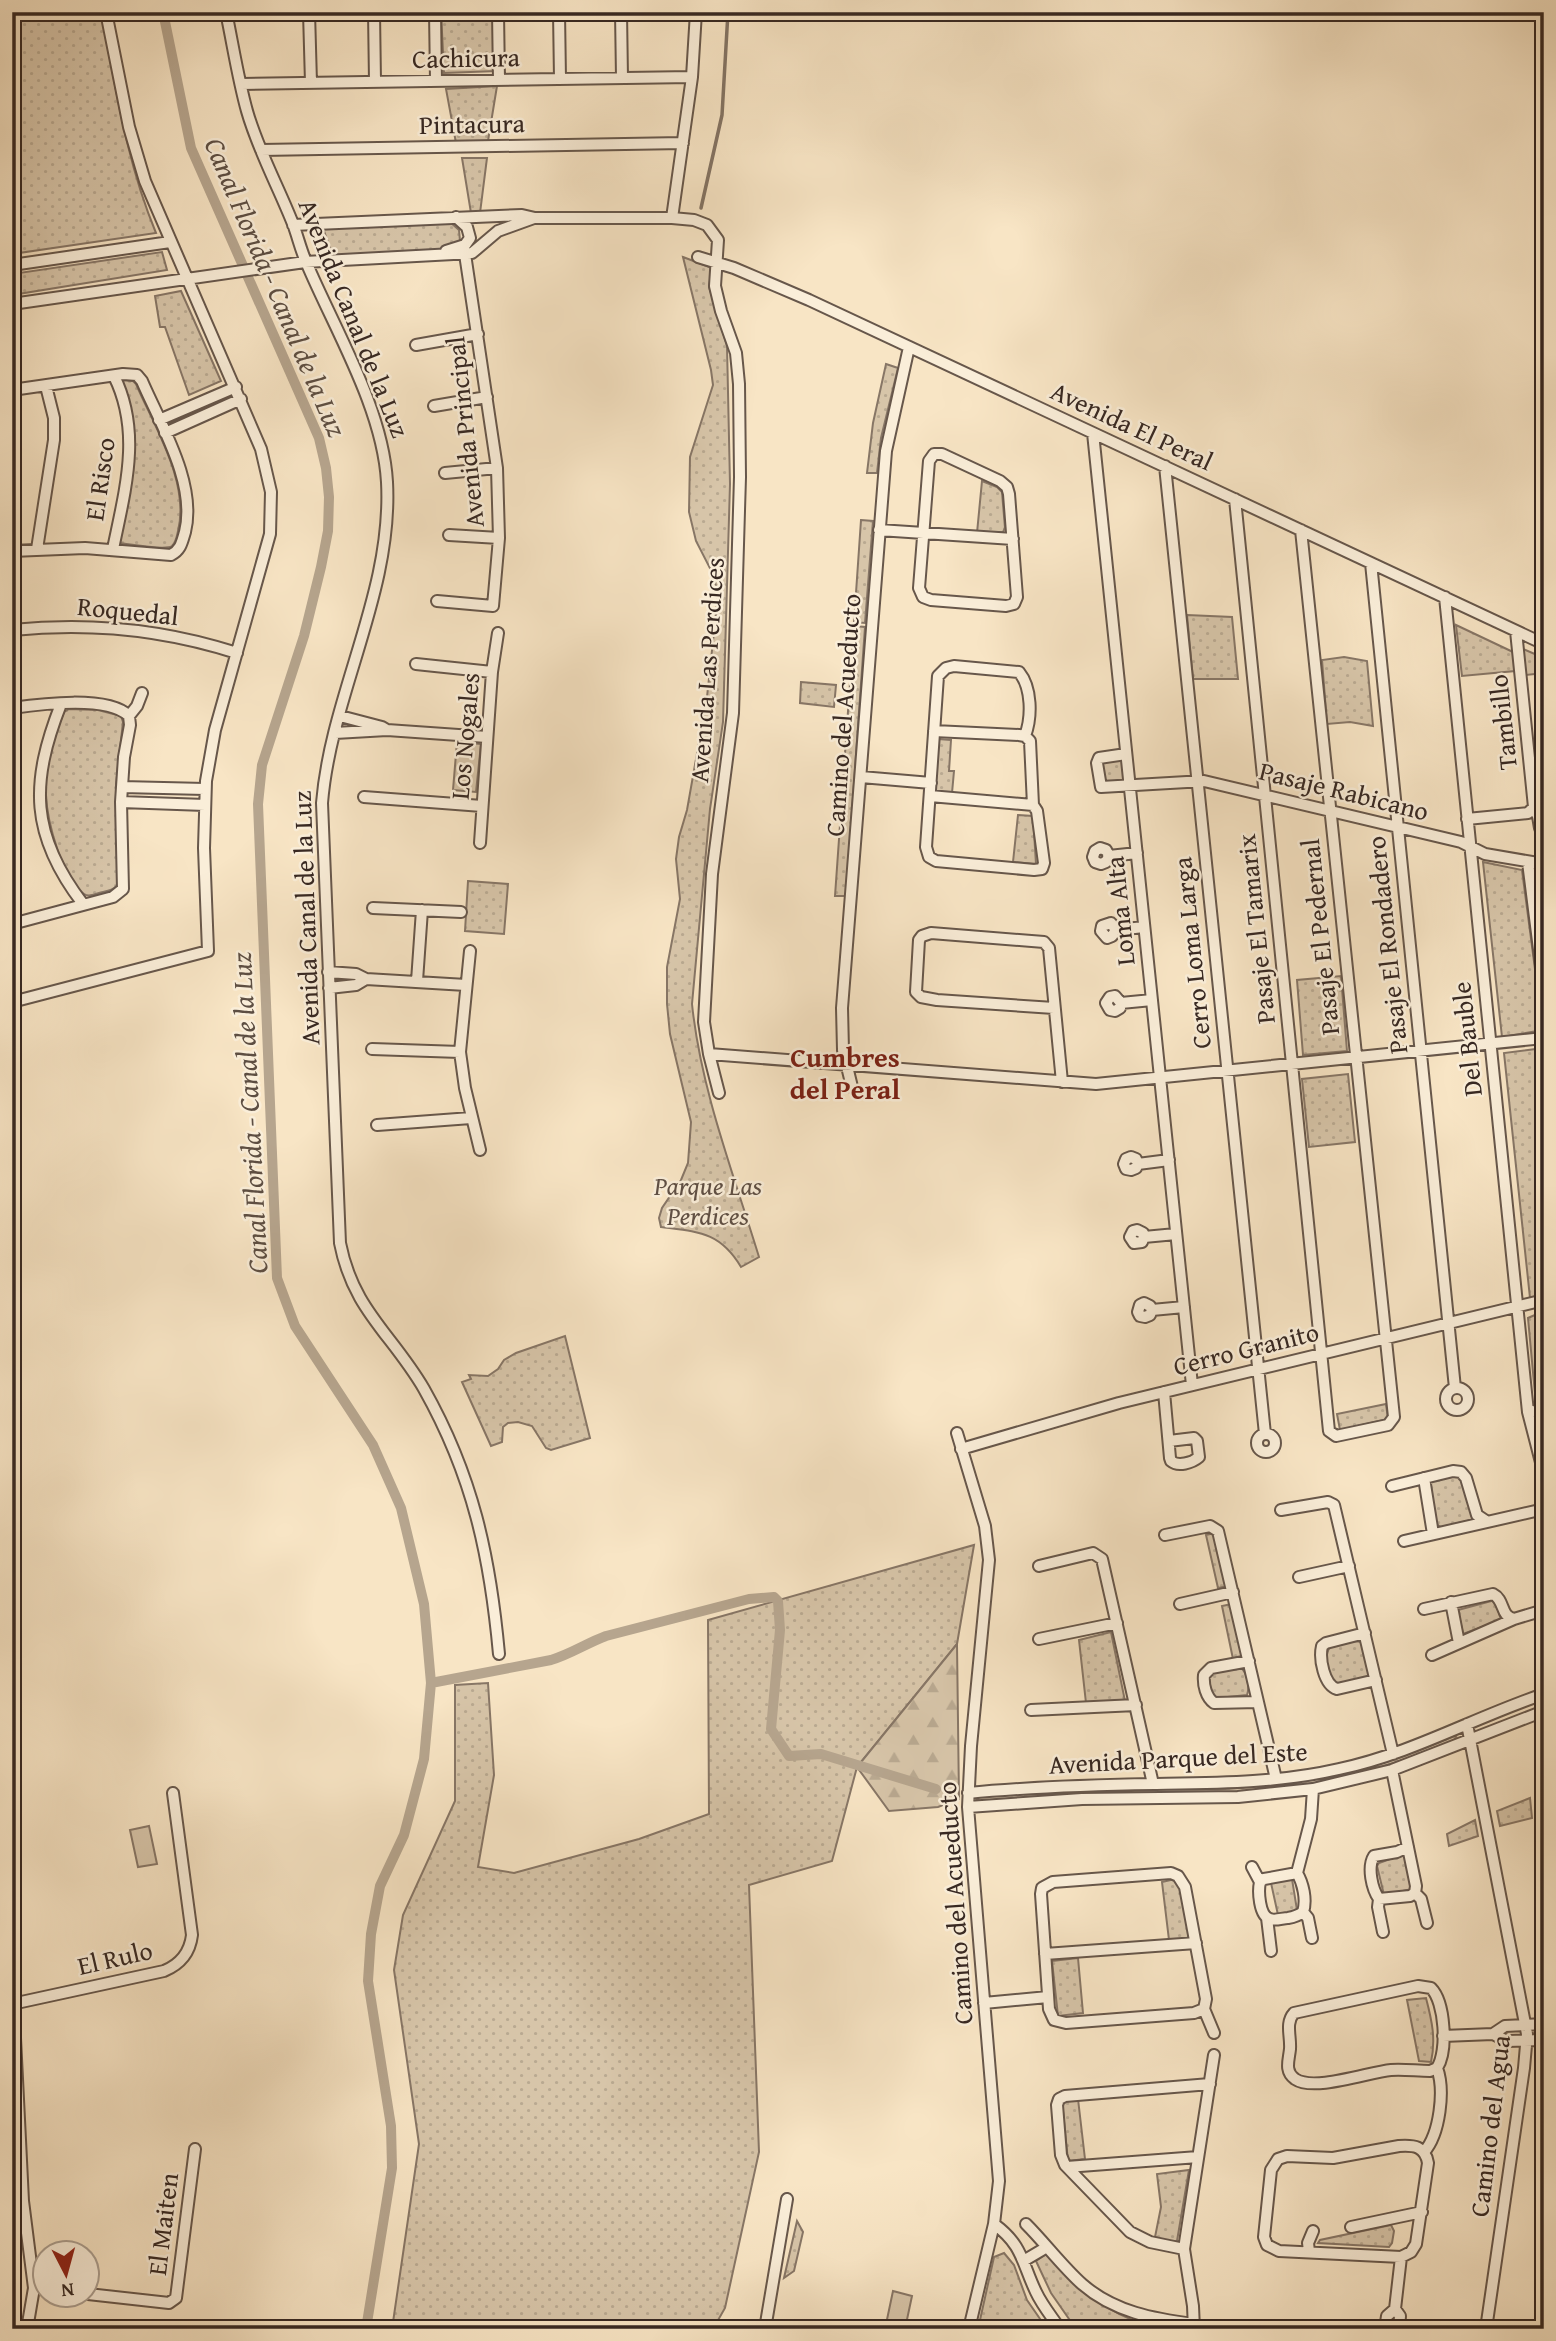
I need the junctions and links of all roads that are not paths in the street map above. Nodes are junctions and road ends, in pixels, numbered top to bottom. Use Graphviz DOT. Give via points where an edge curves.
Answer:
graph roads {
  1 [pos="106,12"];
  2 [pos="226,12"];
  3 [pos="309,12"];
  4 [pos="374,12"];
  5 [pos="435,12"];
  6 [pos="498,12"];
  7 [pos="559,12"];
  8 [pos="621,12"];
  9 [pos="696,12"];
  10 [pos="692,77"];
  11 [pos="622,78"];
  12 [pos="560,79"];
  13 [pos="499,80"];
  14 [pos="436,81"];
  15 [pos="375,82"];
  16 [pos="311,83"];
  17 [pos="241,84"];
  18 [pos="683,143"];
  19 [pos="261,150"];
  20 [pos="456,217"];
  21 [pos="535,218"];
  22 [pos="672,218"];
  23 [pos="293,225"];
  24 [pos="170,242"];
  25 [pos="465,254"];
  26 [pos="441,255"];
  27 [pos="698,257"];
  28 [pos="718,257"];
  29 [pos="305,262"];
  30 [pos="12,265"];
  31 [pos="188,277"];
  32 [pos="12,304"];
  33 [pos="478,334"];
  34 [pos="416,345"];
  35 [pos="909,347"];
  36 [pos="114,376"];
  37 [pos="46,386"];
  38 [pos="236,387"];
  39 [pos="12,390"];
  40 [pos="487,397"];
  41 [pos="241,399"];
  42 [pos="434,406"];
  43 [pos="159,420"];
  44 [pos="165,433"];
  45 [pos="1093,433"];
  46 [pos="1165,466"];
  47 [pos="497,468"];
  48 [pos="445,473"];
  49 [pos="1235,499"];
  50 [pos="879,530"];
  51 [pos="1301,530"];
  52 [pos="924,533"];
  53 [pos="449,536"];
  54 [pos="499,538"];
  55 [pos="1013,539"];
  56 [pos="37,549"];
  57 [pos="113,549"];
  58 [pos="12,551"];
  59 [pos="1371,563"];
  60 [pos="1445,597"];
  61 [pos="437,601"];
  62 [pos="12,630"];
  63 [pos="1516,631"];
  64 [pos="498,633"];
  65 [pos="1544,643"];
  66 [pos="237,653"];
  67 [pos="416,664"];
  68 [pos="492,672"];
  69 [pos="142,693"];
  70 [pos="61,704"];
  71 [pos="12,708"];
  72 [pos="129,716"];
  73 [pos="340,716"];
  74 [pos="387,730"];
  75 [pos="934,731"];
  76 [pos="335,733"];
  77 [pos="1025,736"];
  78 [pos="487,737"];
  79 [pos="1126,754"];
  80 [pos="861,777"];
  81 [pos="1197,780"];
  82 [pos="930,783"];
  83 [pos="1130,786"];
  84 [pos="122,787"];
  85 [pos="205,789"];
  86 [pos="1265,795"];
  87 [pos="930,796"];
  88 [pos="364,797"];
  89 [pos="121,802"];
  90 [pos="205,804"];
  91 [pos="1033,805"];
  92 [pos="482,806"];
  93 [pos="1534,809"];
  94 [pos="1330,811"];
  95 [pos="1467,819"];
  96 [pos="1398,827"];
  97 [pos="1540,828"];
  98 [pos="480,843"];
  99 [pos="1470,847"];
  100 [pos="1137,853"];
  101 [pos="1109,856"];
  102 [pos="1528,862"];
  103 [pos="1544,864"];
  104 [pos="83,904"];
  105 [pos="373,908"];
  106 [pos="422,910"];
  107 [pos="461,912"];
  108 [pos="12,923"];
  109 [pos="1144,927"];
  110 [pos="1101,931"];
  111 [pos="470,951"];
  112 [pos="1542,958"];
  113 [pos="328,972"];
  114 [pos="366,979"];
  115 [pos="417,981"];
  116 [pos="466,985"];
  117 [pos="329,988"];
  118 [pos="1544,989"];
  119 [pos="1152,1000"];
  120 [pos="12,1002"];
  121 [pos="1121,1003"];
  122 [pos="1054,1008"];
  123 [pos="1544,1038"];
  124 [pos="1490,1044"];
  125 [pos="372,1049"];
  126 [pos="1421,1051"];
  127 [pos="460,1052"];
  128 [pos="709,1054"];
  129 [pos="1356,1057"];
  130 [pos="1293,1064"];
  131 [pos="846,1065"];
  132 [pos="1227,1070"];
  133 [pos="1160,1077"];
  134 [pos="1062,1082"];
  135 [pos="852,1087"];
  136 [pos="719,1093"];
  137 [pos="471,1118"];
  138 [pos="377,1125"];
  139 [pos="480,1150"];
  140 [pos="1169,1160"];
  141 [pos="1138,1164"];
  142 [pos="1176,1234"];
  143 [pos="1144,1237"];
  144 [pos="1544,1300"];
  145 [pos="1517,1306"];
  146 [pos="1184,1307"];
  147 [pos="1152,1310"];
  148 [pos="1448,1323"];
  149 [pos="1385,1338"];
  150 [pos="1322,1354"];
  151 [pos="1258,1369"];
  152 [pos="1192,1385"];
  153 [pos="1455,1388"];
  154 [pos="1164,1392"];
  155 [pos="1544,1410"];
  156 [pos="1528,1412"];
  157 [pos="1365,1430"];
  158 [pos="957,1433"];
  159 [pos="1265,1434"];
  160 [pos="1169,1441"];
  161 [pos="961,1450"];
  162 [pos="1544,1475"];
  163 [pos="1424,1478"];
  164 [pos="1392,1486"];
  165 [pos="1544,1509"];
  166 [pos="1281,1510"];
  167 [pos="1486,1521"];
  168 [pos="1433,1534"];
  169 [pos="1166,1535"];
  170 [pos="1404,1541"];
  171 [pos="1039,1566"];
  172 [pos="1349,1566"];
  173 [pos="1299,1577"];
  174 [pos="1233,1592"];
  175 [pos="1451,1602"];
  176 [pos="1180,1604"];
  177 [pos="1423,1609"];
  178 [pos="1544,1611"];
  179 [pos="1514,1619"];
  180 [pos="1117,1623"];
  181 [pos="1365,1633"];
  182 [pos="1039,1639"];
  183 [pos="1460,1643"];
  184 [pos="499,1654"];
  185 [pos="1432,1655"];
  186 [pos="1249,1661"];
  187 [pos="1376,1680"];
  188 [pos="1544,1694"];
  189 [pos="1258,1702"];
  190 [pos="1136,1705"];
  191 [pos="1031,1710"];
  192 [pos="1544,1711"];
  193 [pos="1467,1724"];
  194 [pos="1470,1740"];
  195 [pos="1393,1754"];
  196 [pos="1392,1770"];
  197 [pos="1276,1779"];
  198 [pos="1153,1784"];
  199 [pos="1313,1788"];
  200 [pos="173,1793"];
  201 [pos="968,1793"];
  202 [pos="968,1807"];
  203 [pos="1408,1847"];
  204 [pos="1252,1867"];
  205 [pos="1297,1873"];
  206 [pos="1260,1882"];
  207 [pos="1415,1893"];
  208 [pos="1379,1899"];
  209 [pos="1303,1912"];
  210 [pos="1267,1918"];
  211 [pos="1427,1923"];
  212 [pos="1383,1932"];
  213 [pos="1312,1938"];
  214 [pos="1196,1943"];
  215 [pos="1271,1951"];
  216 [pos="1045,1954"];
  217 [pos="12,1977"];
  218 [pos="1048,1997"];
  219 [pos="14,2003"];
  220 [pos="984,2003"];
  221 [pos="1204,2009"];
  222 [pos="1544,2024"];
  223 [pos="1526,2025"];
  224 [pos="1214,2033"];
  225 [pos="1493,2034"];
  226 [pos="1443,2036"];
  227 [pos="1526,2040"];
  228 [pos="1544,2040"];
  229 [pos="1214,2055"];
  230 [pos="1437,2068"];
  231 [pos="1210,2084"];
  232 [pos="195,2149"];
  233 [pos="1424,2152"];
  234 [pos="1198,2157"];
  235 [pos="1067,2167"];
  236 [pos="787,2199"];
  237 [pos="1422,2212"];
  238 [pos="994,2224"];
  239 [pos="1026,2224"];
  240 [pos="1351,2227"];
  241 [pos="1313,2231"];
  242 [pos="1046,2247"];
  243 [pos="32,2248"];
  244 [pos="1184,2249"];
  245 [pos="1309,2251"];
  246 [pos="1401,2257"];
  247 [pos="1025,2260"];
  248 [pos="102,2296"];
  249 [pos="1395,2309"];
  250 [pos="33,2310"];
  251 [pos="1194,2326"];
  252 [pos="1210,2326"];
  253 [pos="1428,2328"];
  254 [pos="27,2329"];
  255 [pos="765,2329"];
  256 [pos="969,2329"];
  257 [pos="1060,2329"];
  258 [pos="1349,2329"];
  259 [pos="1385,2329"];
  260 [pos="1399,2329"];
  261 [pos="1415,2329"];
  262 [pos="1486,2329"];
  1 -- 24 [label="street" via="129,127"];
  2 -- 17 [label="street, Avenida Canal de la Luz"];
  3 -- 16 [label="street"];
  4 -- 15 [label="street"];
  5 -- 14 [label="street"];
  6 -- 13 [label="street"];
  7 -- 12 [label="street"];
  8 -- 11 [label="street"];
  9 -- 10 [label="street"];
  10 -- 11 [label="street, Cachicura"];
  10 -- 18 [label="street"];
  11 -- 12 [label="street, Cachicura"];
  12 -- 13 [label="street, Cachicura"];
  13 -- 14 [label="street, Cachicura"];
  14 -- 15 [label="street, Cachicura"];
  15 -- 16 [label="street, Cachicura"];
  16 -- 17 [label="street, Cachicura"];
  17 -- 19 [label="street, Avenida Canal de la Luz"];
  18 -- 19 [label="street, Pintacura"];
  18 -- 22 [label="street"];
  19 -- 23 [label="street, Avenida Canal de la Luz"];
  20 -- 21 [label="street"];
  20 -- 23 [label="street"];
  20 -- 26 [label="street" via="467,227 469,241"];
  21 -- 22 [label="street"];
  21 -- 25 [label="street" via="498,231"];
  22 -- 28 [label="street" via="707,225 718,240"];
  23 -- 29 [label="street, Avenida Canal de la Luz"];
  24 -- 30 [label="street"];
  24 -- 31 [label="street"];
  25 -- 26 [label="street"];
  25 -- 33 [label="street, Avenida Principal"];
  26 -- 29 [label="street"];
  27 -- 28 [label="street, Avenida El Peral"];
  28 -- 35 [label="street, Avenida El Peral"];
  28 -- 128 [label="street, Avenida Las Perdices" via="715,286 736,353 740,477 733,713 712,874 707,962 704,1022"];
  29 -- 31 [label="street"];
  29 -- 73 [label="street, Avenida Canal de la Luz" via="375,421 387,478 380,572"];
  31 -- 32 [label="street"];
  31 -- 38 [label="street"];
  33 -- 34 [label="street"];
  33 -- 40 [label="street, Avenida Principal"];
  35 -- 45 [label="street, Avenida El Peral"];
  35 -- 50 [label="street, Camino del Acueducto" via="886,451"];
  36 -- 37 [label="street"];
  36 -- 43 [label="street" via="137,374"];
  36 -- 57 [label="street, El Risco" via="127,411 130,440"];
  37 -- 39 [label="street"];
  37 -- 56 [label="street" via="54,440"];
  38 -- 41 [label="street"];
  38 -- 43 [label="street"];
  40 -- 42 [label="street"];
  40 -- 47 [label="street, Avenida Principal"];
  41 -- 44 [label="street"];
  41 -- 66 [label="street" via="267,468 272,510 266,553"];
  43 -- 44 [label="street"];
  44 -- 57 [label="street" via="188,503 183,540 174,553 164,555"];
  45 -- 46 [label="street, Avenida El Peral"];
  45 -- 79 [label="street, Loma Alta"];
  46 -- 49 [label="street, Avenida El Peral"];
  46 -- 81 [label="street, Cerro Loma Larga"];
  47 -- 48 [label="street"];
  47 -- 54 [label="street, Avenida Principal"];
  49 -- 51 [label="street, Avenida El Peral"];
  49 -- 86 [label="street, Pasaje El Tamarix"];
  50 -- 52 [label="street"];
  50 -- 80 [label="street, Camino del Acueducto"];
  51 -- 59 [label="street, Avenida El Peral"];
  51 -- 94 [label="street, Pasaje El Pedernal"];
  52 -- 55 [label="street"];
  52 -- 55 [label="street" via="929,461 934,454 942,454 1007,487"];
  52 -- 55 [label="street" via="919,588 923,597 1006,606 1014,604 1017,597"];
  53 -- 54 [label="street"];
  54 -- 61 [label="street, Avenida Principal" via="493,606"];
  56 -- 57 [label="street"];
  56 -- 58 [label="street"];
  59 -- 60 [label="street, Avenida El Peral"];
  59 -- 96 [label="street, Pasaje El Rondadero"];
  60 -- 63 [label="street, Avenida El Peral"];
  60 -- 95 [label="street, Del Bauble"];
  62 -- 66 [label="street, Roquedal" via="121,628"];
  63 -- 65 [label="street, Avenida El Peral"];
  63 -- 93 [label="street, Tambillo"];
  64 -- 68 [label="street, Los Nogales"];
  66 -- 85 [label="street" via="212,742"];
  67 -- 68 [label="street"];
  68 -- 78 [label="street, Los Nogales"];
  69 -- 72 [label="street"];
  70 -- 71 [label="street"];
  70 -- 72 [label="street" via="112,707"];
  70 -- 104 [label="street" via="44,755 40,803 57,862"];
  72 -- 84 [label="street"];
  73 -- 74 [label="street"];
  73 -- 76 [label="street, Avenida Canal de la Luz"];
  74 -- 76 [label="street"];
  74 -- 78 [label="street"];
  75 -- 77 [label="street"];
  75 -- 77 [label="street" via="938,676 946,668 959,666 1018,672 1030,705"];
  75 -- 82 [label="street"];
  76 -- 113 [label="street, Avenida Canal de la Luz" via="322,803"];
  77 -- 91 [label="street" via="1030,741"];
  78 -- 92 [label="street, Los Nogales"];
  79 -- 83 [label="street, Loma Alta"];
  79 -- 83 [label="street, Pasaje Rabicano" via="1101,757 1097,763 1101,787"];
  80 -- 82 [label="street"];
  80 -- 131 [label="street, Camino del Acueducto" via="842,1008"];
  81 -- 83 [label="street, Pasaje Rabicano"];
  81 -- 86 [label="street, Pasaje Rabicano"];
  81 -- 132 [label="street, Cerro Loma Larga"];
  82 -- 87 [label="street"];
  83 -- 100 [label="street, Loma Alta"];
  84 -- 85 [label="street"];
  84 -- 89 [label="street"];
  85 -- 90 [label="street"];
  86 -- 94 [label="street, Pasaje Rabicano"];
  86 -- 130 [label="street, Pasaje El Tamarix"];
  87 -- 91 [label="street"];
  87 -- 91 [label="street" via="929,857 1034,870 1042,869 1044,863"];
  88 -- 92 [label="street"];
  89 -- 90 [label="street"];
  89 -- 104 [label="street" via="121,892"];
  90 -- 120 [label="street" via="208,951"];
  92 -- 98 [label="street, Los Nogales"];
  93 -- 95 [label="street"];
  93 -- 97 [label="street, Tambillo"];
  94 -- 96 [label="street, Pasaje Rabicano"];
  94 -- 129 [label="street, Pasaje El Pedernal"];
  95 -- 99 [label="street, Del Bauble"];
  96 -- 99 [label="street, Pasaje Rabicano"];
  96 -- 126 [label="street, Pasaje El Rondadero"];
  99 -- 102 [label="street, Pasaje Rabicano"];
  99 -- 124 [label="street, Del Bauble"];
  100 -- 101 [label="street"];
  100 -- 109 [label="street, Loma Alta"];
  102 -- 103 [label="street, Pasaje Rabicano"];
  102 -- 112 [label="street"];
  104 -- 108 [label="street"];
  105 -- 106 [label="street"];
  106 -- 107 [label="street"];
  106 -- 115 [label="street"];
  109 -- 110 [label="street" via="1116,930 1107,937"];
  109 -- 119 [label="street, Loma Alta"];
  111 -- 116 [label="street"];
  112 -- 118 [label="street"];
  113 -- 114 [label="street"];
  113 -- 117 [label="street, Avenida Canal de la Luz"];
  114 -- 115 [label="street"];
  114 -- 117 [label="street"];
  115 -- 116 [label="street"];
  116 -- 127 [label="street"];
  117 -- 184 [label="street, Avenida Canal de la Luz" via="342,1256 363,1306 424,1390 463,1475 486,1549"];
  119 -- 121 [label="street"];
  119 -- 133 [label="street, Loma Alta"];
  122 -- 122 [label="street" via="921,997 916,992 919,940 931,933 1044,942 1049,948"];
  122 -- 134 [label="street"];
  123 -- 124 [label="street"];
  124 -- 126 [label="street"];
  124 -- 145 [label="street, Del Bauble"];
  125 -- 127 [label="street"];
  126 -- 129 [label="street"];
  126 -- 148 [label="street, Pasaje El Rondadero"];
  127 -- 137 [label="street"];
  128 -- 131 [label="street"];
  128 -- 136 [label="street, Avenida Las Perdices"];
  129 -- 130 [label="street"];
  129 -- 149 [label="street, Pasaje El Pedernal"];
  130 -- 132 [label="street"];
  130 -- 150 [label="street, Pasaje El Tamarix"];
  131 -- 134 [label="street"];
  131 -- 135 [label="street, Camino del Acueducto"];
  132 -- 133 [label="street"];
  132 -- 151 [label="street, Cerro Loma Larga"];
  133 -- 134 [label="street" via="1096,1084"];
  133 -- 140 [label="street, Loma Alta"];
  137 -- 138 [label="street"];
  137 -- 139 [label="street"];
  140 -- 141 [label="street"];
  140 -- 142 [label="street, Loma Alta"];
  142 -- 143 [label="street"];
  142 -- 146 [label="street, Loma Alta"];
  144 -- 145 [label="street, Cerro Granito"];
  145 -- 148 [label="street, Cerro Granito"];
  145 -- 156 [label="street, Del Bauble"];
  146 -- 147 [label="street"];
  146 -- 152 [label="street, Loma Alta"];
  148 -- 149 [label="street, Cerro Granito"];
  148 -- 153 [label="street, Pasaje El Rondadero"];
  149 -- 150 [label="street, Cerro Granito"];
  149 -- 157 [label="street, Pasaje El Pedernal" via="1394,1417 1388,1425"];
  150 -- 151 [label="street, Cerro Granito"];
  150 -- 157 [label="street, Pasaje El Tamarix" via="1330,1433 1336,1436"];
  151 -- 152 [label="street, Cerro Granito"];
  151 -- 159 [label="street, Cerro Loma Larga"];
  152 -- 154 [label="street, Cerro Granito"];
  154 -- 160 [label="street"];
  154 -- 161 [label="street, Cerro Granito"];
  155 -- 156 [label="street"];
  156 -- 162 [label="street, Del Bauble"];
  158 -- 161 [label="street, Camino del Acueducto"];
  161 -- 201 [label="street, Camino del Acueducto" via="986,1532 989,1560"];
  163 -- 164 [label="street"];
  163 -- 167 [label="street" via="1461,1472 1477,1515"];
  163 -- 168 [label="street"];
  165 -- 167 [label="street"];
  166 -- 172 [label="street" via="1332,1503"];
  167 -- 168 [label="street"];
  168 -- 170 [label="street"];
  169 -- 174 [label="street" via="1210,1526 1217,1529"];
  171 -- 180 [label="street" via="1098,1555"];
  172 -- 173 [label="street"];
  172 -- 181 [label="street"];
  174 -- 176 [label="street"];
  174 -- 186 [label="street"];
  175 -- 177 [label="street"];
  175 -- 179 [label="street" via="1493,1594 1505,1614"];
  175 -- 183 [label="street"];
  178 -- 179 [label="street"];
  179 -- 183 [label="street"];
  180 -- 182 [label="street"];
  180 -- 190 [label="street"];
  181 -- 187 [label="street"];
  181 -- 187 [label="street" via="1322,1646 1328,1684 1337,1689"];
  183 -- 185 [label="street"];
  186 -- 189 [label="street"];
  186 -- 189 [label="street" via="1211,1668 1204,1675 1205,1686 1214,1703"];
  187 -- 195 [label="street"];
  188 -- 193 [label="street, Avenida Parque del Este"];
  189 -- 197 [label="street"];
  190 -- 191 [label="street"];
  190 -- 198 [label="street"];
  192 -- 194 [label="street, Avenida Parque del Este"];
  193 -- 194 [label="street, Camino del Agua"];
  193 -- 195 [label="street, Avenida Parque del Este"];
  194 -- 196 [label="street, Avenida Parque del Este"];
  194 -- 223 [label="street, Camino del Agua"];
  195 -- 197 [label="street, Avenida Parque del Este" via="1341,1769"];
  196 -- 199 [label="street, Avenida Parque del Este"];
  196 -- 203 [label="street"];
  197 -- 198 [label="street, Avenida Parque del Este"];
  198 -- 201 [label="street, Avenida Parque del Este"];
  199 -- 202 [label="street, Avenida Parque del Este" via="1238,1797"];
  199 -- 205 [label="street" via="1311,1819"];
  200 -- 219 [label="street, El Rulo" via="192,1935 182,1959 164,1971"];
  201 -- 202 [label="street, Camino del Acueducto"];
  202 -- 220 [label="street, Camino del Acueducto"];
  203 -- 207 [label="street"];
  203 -- 208 [label="street" via="1370,1860"];
  204 -- 206 [label="street"];
  205 -- 206 [label="street"];
  205 -- 209 [label="street"];
  206 -- 210 [label="street"];
  207 -- 208 [label="street"];
  207 -- 211 [label="street"];
  208 -- 212 [label="street"];
  209 -- 210 [label="street"];
  209 -- 213 [label="street"];
  210 -- 215 [label="street"];
  214 -- 216 [label="street"];
  214 -- 216 [label="street" via="1184,1882 1171,1873 1044,1885"];
  214 -- 221 [label="street"];
  216 -- 218 [label="street"];
  217 -- 219 [label="street"];
  218 -- 220 [label="street"];
  218 -- 221 [label="street" via="1052,2017 1062,2023"];
  219 -- 243 [label="street" via="23,2202"];
  220 -- 238 [label="street, Camino del Acueducto" via="999,2181"];
  221 -- 224 [label="street"];
  222 -- 223 [label="street"];
  223 -- 225 [label="street" via="1505,2026"];
  223 -- 227 [label="street, Camino del Agua"];
  225 -- 226 [label="street"];
  225 -- 227 [label="street" via="1502,2040"];
  226 -- 230 [label="street"];
  226 -- 230 [label="street" via="1438,2000 1430,1988 1418,1986 1302,2009 1288,2024 1287,2064 1294,2078 1302,2082"];
  227 -- 228 [label="street"];
  227 -- 262 [label="street, Camino del Agua"];
  229 -- 231 [label="street"];
  230 -- 233 [label="street" via="1441,2095 1434,2136"];
  231 -- 234 [label="street"];
  231 -- 235 [label="street" via="1062,2097 1056,2109 1061,2155"];
  232 -- 248 [label="street, El Maiten" via="176,2298 169,2303"];
  233 -- 237 [label="street" via="1429,2163"];
  233 -- 245 [label="street" via="1399,2146 1333,2158 1278,2159 1271,2170 1264,2237 1267,2245 1279,2251"];
  234 -- 235 [label="street"];
  234 -- 244 [label="street"];
  235 -- 244 [label="street" via="1130,2232 1150,2242"];
  236 -- 255 [label="street"];
  237 -- 240 [label="street"];
  237 -- 246 [label="street" via="1416,2244"];
  238 -- 247 [label="street" via="1011,2238"];
  238 -- 256 [label="street, Camino del Acueducto"];
  239 -- 242 [label="street"];
  241 -- 245 [label="street"];
  242 -- 247 [label="street"];
  242 -- 251 [label="street" via="1082,2284 1113,2304"];
  244 -- 251 [label="street"];
  245 -- 246 [label="street"];
  246 -- 249 [label="street"];
  247 -- 257 [label="street" via="1035,2291"];
  249 -- 259 [label="street" via="1387,2316"];
  249 -- 260 [label="street" via="1400,2316"];
  250 -- 254 [label="street"];
  252 -- 258 [label="street"];
  253 -- 261 [label="street"];
}
